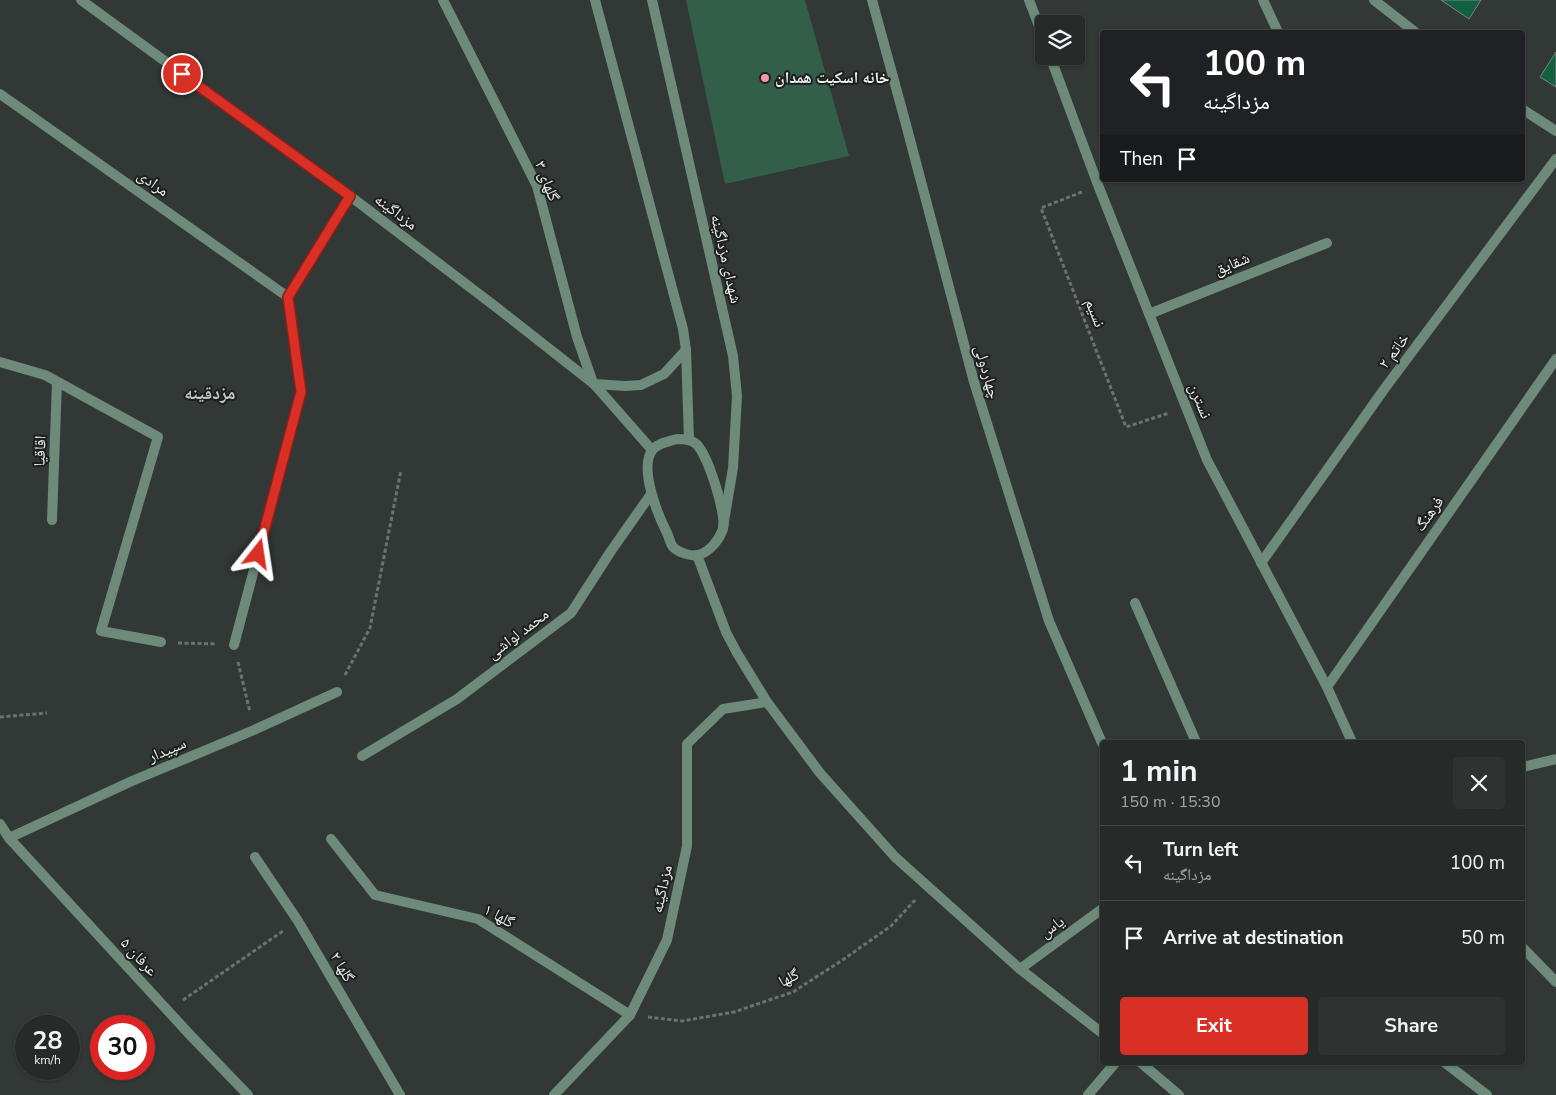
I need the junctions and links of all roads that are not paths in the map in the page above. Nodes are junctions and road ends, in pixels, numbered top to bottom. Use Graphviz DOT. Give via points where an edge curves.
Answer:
graph roads {
  1 [pos="80,0"];
  2 [pos="443,0"];
  3 [pos="595,0"];
  4 [pos="652,0"];
  5 [pos="872,0"];
  6 [pos="1029,0"];
  7 [pos="1262,0"];
  8 [pos="1374,0"];
  9 [pos="1035,16"];
  10 [pos="1277,30"];
  11 [pos="1412,30"];
  12 [pos="1053,65"];
  13 [pos="0,94"];
  14 [pos="1525,111"];
  15 [pos="1556,131"];
  16 [pos="1556,159"];
  17 [pos="1105,182"];
  18 [pos="1098,185"];
  19 [pos="350,196"];
  20 [pos="1327,243"];
  21 [pos="288,297"];
  22 [pos="1149,314"];
  23 [pos="686,350"];
  24 [pos="1556,359"];
  25 [pos="0,362"];
  26 [pos="57,382"];
  27 [pos="594,384"];
  28 [pos="689,440"];
  29 [pos="652,450"];
  30 [pos="651,494"];
  31 [pos="52,520"];
  32 [pos="723,527"];
  33 [pos="697,555"];
  34 [pos="1261,563"];
  35 [pos="1135,603"];
  36 [pos="161,642"];
  37 [pos="234,644"];
  38 [pos="1327,687"];
  39 [pos="337,692"];
  40 [pos="767,702"];
  41 [pos="1101,740"];
  42 [pos="1195,740"];
  43 [pos="1351,740"];
  44 [pos="362,756"];
  45 [pos="1556,759"];
  46 [pos="1525,766"];
  47 [pos="0,824"];
  48 [pos="9,838"];
  49 [pos="331,839"];
  50 [pos="255,857"];
  51 [pos="1100,910"];
  52 [pos="1525,950"];
  53 [pos="1020,969"];
  54 [pos="1556,982"];
  55 [pos="630,1015"];
  56 [pos="1100,1031"];
  57 [pos="1113,1065"];
  58 [pos="1144,1065"];
  59 [pos="1448,1065"];
  60 [pos="248,1095"];
  61 [pos="400,1095"];
  62 [pos="554,1095"];
  63 [pos="1088,1095"];
  64 [pos="1179,1095"];
  65 [pos="1487,1095"];
  1 -- 19 [label="street, مزداگینه"];
  2 -- 27 [label="street, گلهای ۳" via="536,186 577,337"];
  3 -- 23 [label="street"];
  4 -- 32 [label="street, شهدای مزداگینه" via="733,356 737,396 733,468"];
  5 -- 41 [label="street, چهاردولی" via="974,382 1049,621"];
  6 -- 9 [label="street"];
  7 -- 10 [label="street"];
  8 -- 11 [label="street"];
  12 -- 18 [label="street, نسترن"];
  13 -- 21 [label="street, مرادی"];
  14 -- 15 [label="street"];
  16 -- 34 [label="street, خاتم ۲" via="1385,388"];
  17 -- 18 [label="street"];
  18 -- 22 [label="street, نسترن"];
  19 -- 21 [label="street"];
  19 -- 27 [label="street, مزداگینه"];
  20 -- 22 [label="street, شقایق"];
  21 -- 37 [label="street" via="301,392"];
  22 -- 34 [label="street, نسترن" via="1208,460"];
  23 -- 27 [label="street" via="664,374 641,385"];
  23 -- 28 [label="street"];
  24 -- 38 [label="street, فرهنگ"];
  25 -- 26 [label="street" via="45,375"];
  26 -- 31 [label="street, اقاقیا"];
  26 -- 36 [label="street" via="158,437 101,631"];
  27 -- 29 [label="street, مزداگینه"];
  28 -- 29 [label="street" via="677,438"];
  28 -- 32 [label="street" via="697,443 711,470"];
  29 -- 30 [label="street" via="648,472"];
  30 -- 33 [label="street" via="674,548"];
  30 -- 44 [label="street, محمد لواشی" via="571,613 457,699"];
  32 -- 33 [label="street, شهدای مزداگینه" via="712,548"];
  33 -- 40 [label="street" via="726,632"];
  34 -- 38 [label="street, نسترن"];
  35 -- 42 [label="street"];
  38 -- 43 [label="street, نسترن"];
  39 -- 48 [label="street, سپیدار"];
  40 -- 53 [label="street" via="820,773 896,857"];
  40 -- 55 [label="street, مزداگینه" via="723,709 687,744 687,846 667,940"];
  45 -- 46 [label="street"];
  47 -- 48 [label="street, عرفان ۵"];
  48 -- 60 [label="street, عرفان ۵"];
  49 -- 55 [label="street, گلها ۱" via="375,895 478,919"];
  50 -- 61 [label="street, گلها ۲" via="298,921"];
  51 -- 53 [label="street, یاس"];
  52 -- 54 [label="street"];
  53 -- 56 [label="street"];
  55 -- 62 [label="street, مزداگینه"];
  57 -- 63 [label="street"];
  58 -- 64 [label="street"];
  59 -- 65 [label="street"];
}
